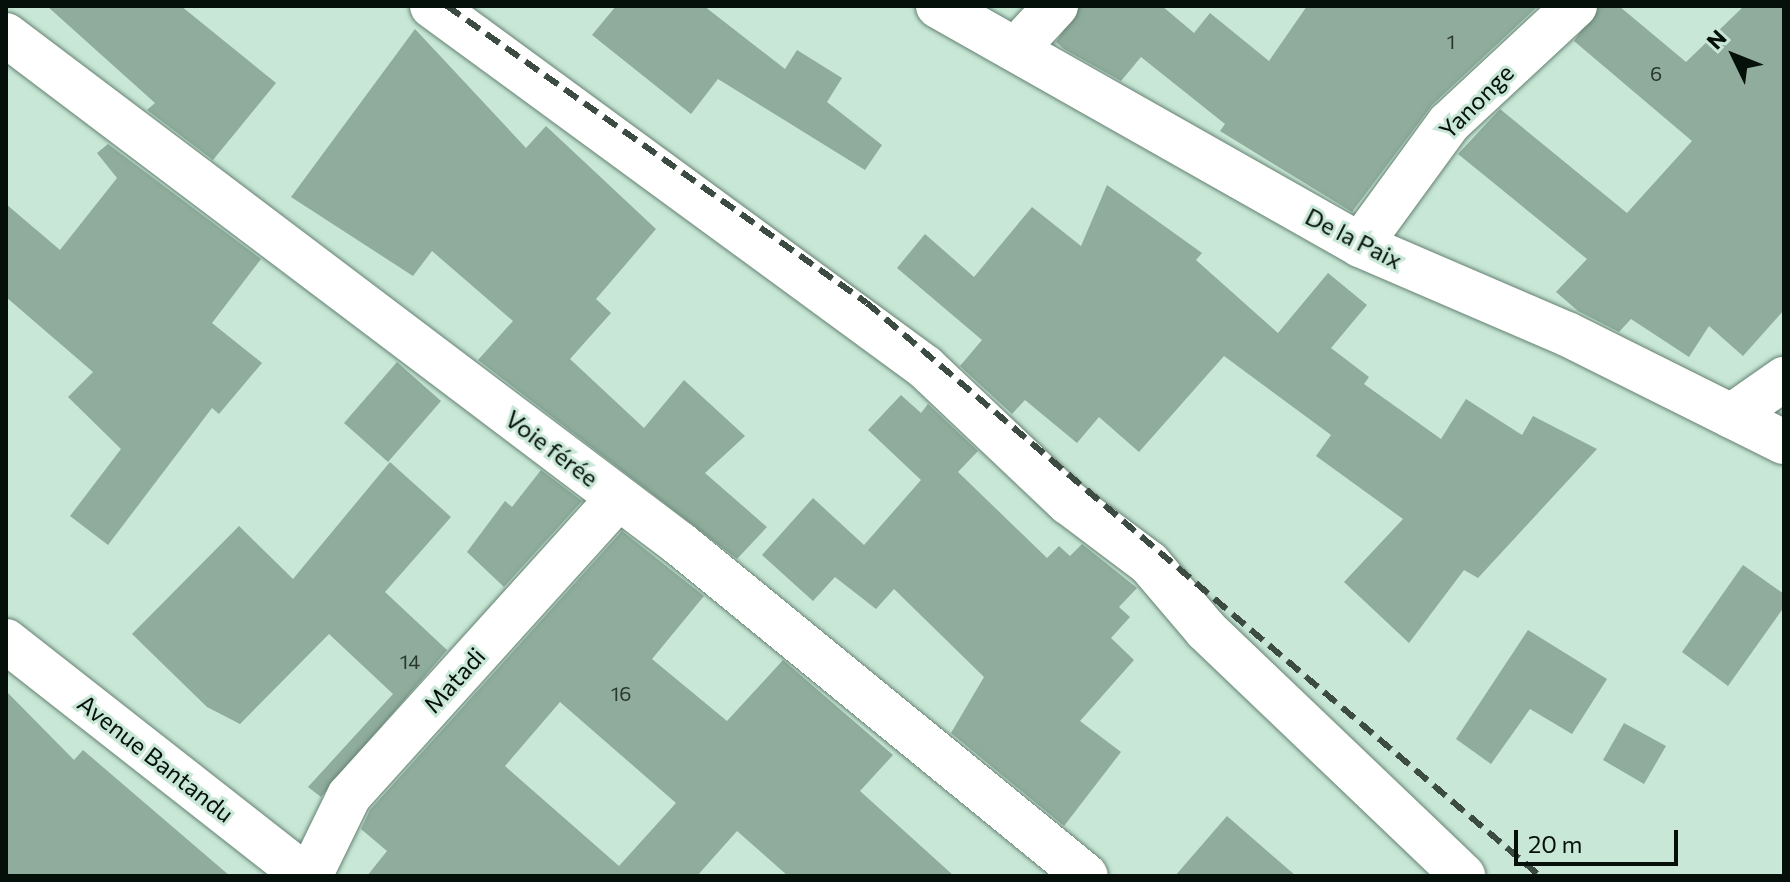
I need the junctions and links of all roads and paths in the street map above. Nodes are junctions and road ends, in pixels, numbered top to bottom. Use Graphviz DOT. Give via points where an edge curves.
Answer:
graph roads {
  1 [pos="432,6"];
  2 [pos="938,6"];
  3 [pos="1056,6"];
  4 [pos="1575,6"];
  5 [pos="6,35"];
  6 [pos="1018,47"];
  7 [pos="1360,245"];
  8 [pos="1784,379"];
  9 [pos="1731,416"];
  10 [pos="1784,442"];
  11 [pos="618,498"];
  12 [pos="6,641"];
  13 [pos="308,876"];
  14 [pos="1086,876"];
  15 [pos="1463,876"];
  1 -- 15 [label="street" via="925,367 1069,503 1149,563 1206,630"];
  2 -- 6 [label="street, De la Paix"];
  3 -- 6 [label="street"];
  4 -- 7 [label="street, Yanonge" via="1449,123"];
  5 -- 11 [label="street, Voie férée"];
  6 -- 7 [label="street, De la Paix"];
  7 -- 9 [label="street, De la Paix" via="1567,334"];
  8 -- 9 [label="street"];
  9 -- 10 [label="street, De la Paix"];
  11 -- 13 [label="street, Matadi" via="349,796"];
  11 -- 14 [label="street, Voie férée"];
  12 -- 13 [label="street, Avenue Bantandu"];
}
